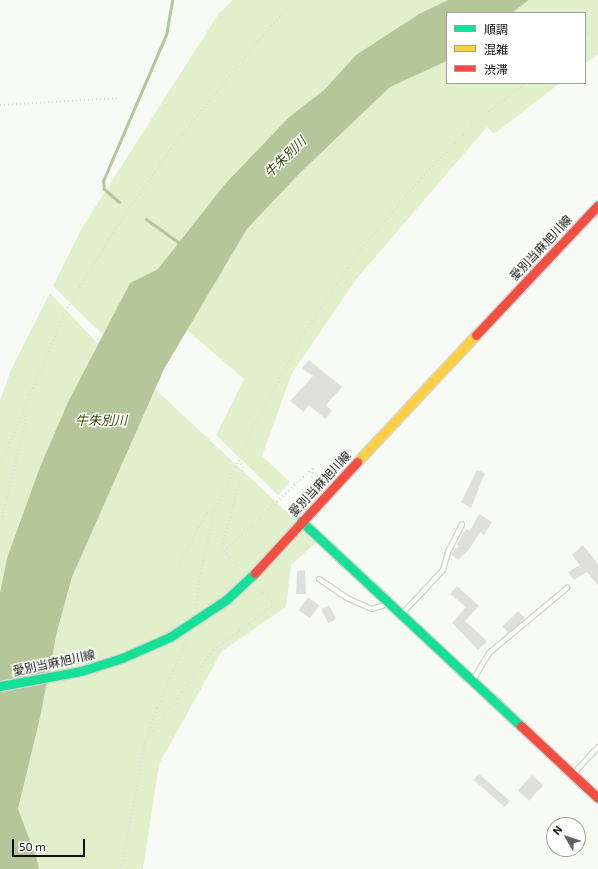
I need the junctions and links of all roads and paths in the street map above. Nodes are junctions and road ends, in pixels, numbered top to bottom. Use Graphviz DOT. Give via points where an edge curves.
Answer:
graph roads {
  1 [pos="295,0"];
  2 [pos="598,26"];
  3 [pos="586,35"];
  4 [pos="524,84"];
  5 [pos="120,98"];
  6 [pos="0,105"];
  7 [pos="598,205"];
  8 [pos="23,411"];
  9 [pos="239,460"];
  10 [pos="0,466"];
  11 [pos="310,499"];
  12 [pos="214,511"];
  13 [pos="2,516"];
  14 [pos="301,521"];
  15 [pos="462,524"];
  16 [pos="224,551"];
  17 [pos="238,566"];
  18 [pos="176,570"];
  19 [pos="319,580"];
  20 [pos="567,588"];
  21 [pos="260,589"];
  22 [pos="389,603"];
  23 [pos="202,608"];
  24 [pos="402,615"];
  25 [pos="188,638"];
  26 [pos="472,681"];
  27 [pos="0,686"];
  28 [pos="145,743"];
  29 [pos="598,747"];
  30 [pos="572,774"];
  31 [pos="598,798"];
  32 [pos="121,869"];
  1 -- 8 [label="path" via="263,35 174,145 116,228 67,308"];
  2 -- 3 [label="path"];
  4 -- 9 [label="path" via="450,147 391,212 362,249 305,330"];
  5 -- 6 [label="path"];
  7 -- 14 [label="main road, 愛別当麻旭川線"];
  8 -- 10 [label="path"];
  8 -- 13 [label="path" via="26,421"];
  9 -- 12 [label="path"];
  9 -- 16 [label="path" via="243,468 222,544"];
  11 -- 16 [label="path" via="313,468"];
  12 -- 18 [label="path" via="206,513"];
  12 -- 23 [label="path" via="199,581 196,613"];
  14 -- 22 [label="main road"];
  14 -- 27 [label="main road, 愛別当麻旭川線" via="248,581 202,618 170,637 122,658 81,671"];
  15 -- 24 [label="lane" via="448,552 443,570"];
  16 -- 17 [label="path"];
  19 -- 22 [label="lane" via="347,598 372,609"];
  20 -- 26 [label="lane" via="489,653"];
  21 -- 28 [label="path" via="272,601 271,606 213,650"];
  22 -- 24 [label="main road"];
  24 -- 26 [label="main road"];
  25 -- 28 [label="path" via="157,708"];
  26 -- 30 [label="main road"];
  28 -- 32 [label="path"];
  29 -- 30 [label="lane"];
  30 -- 31 [label="main road"];
}
